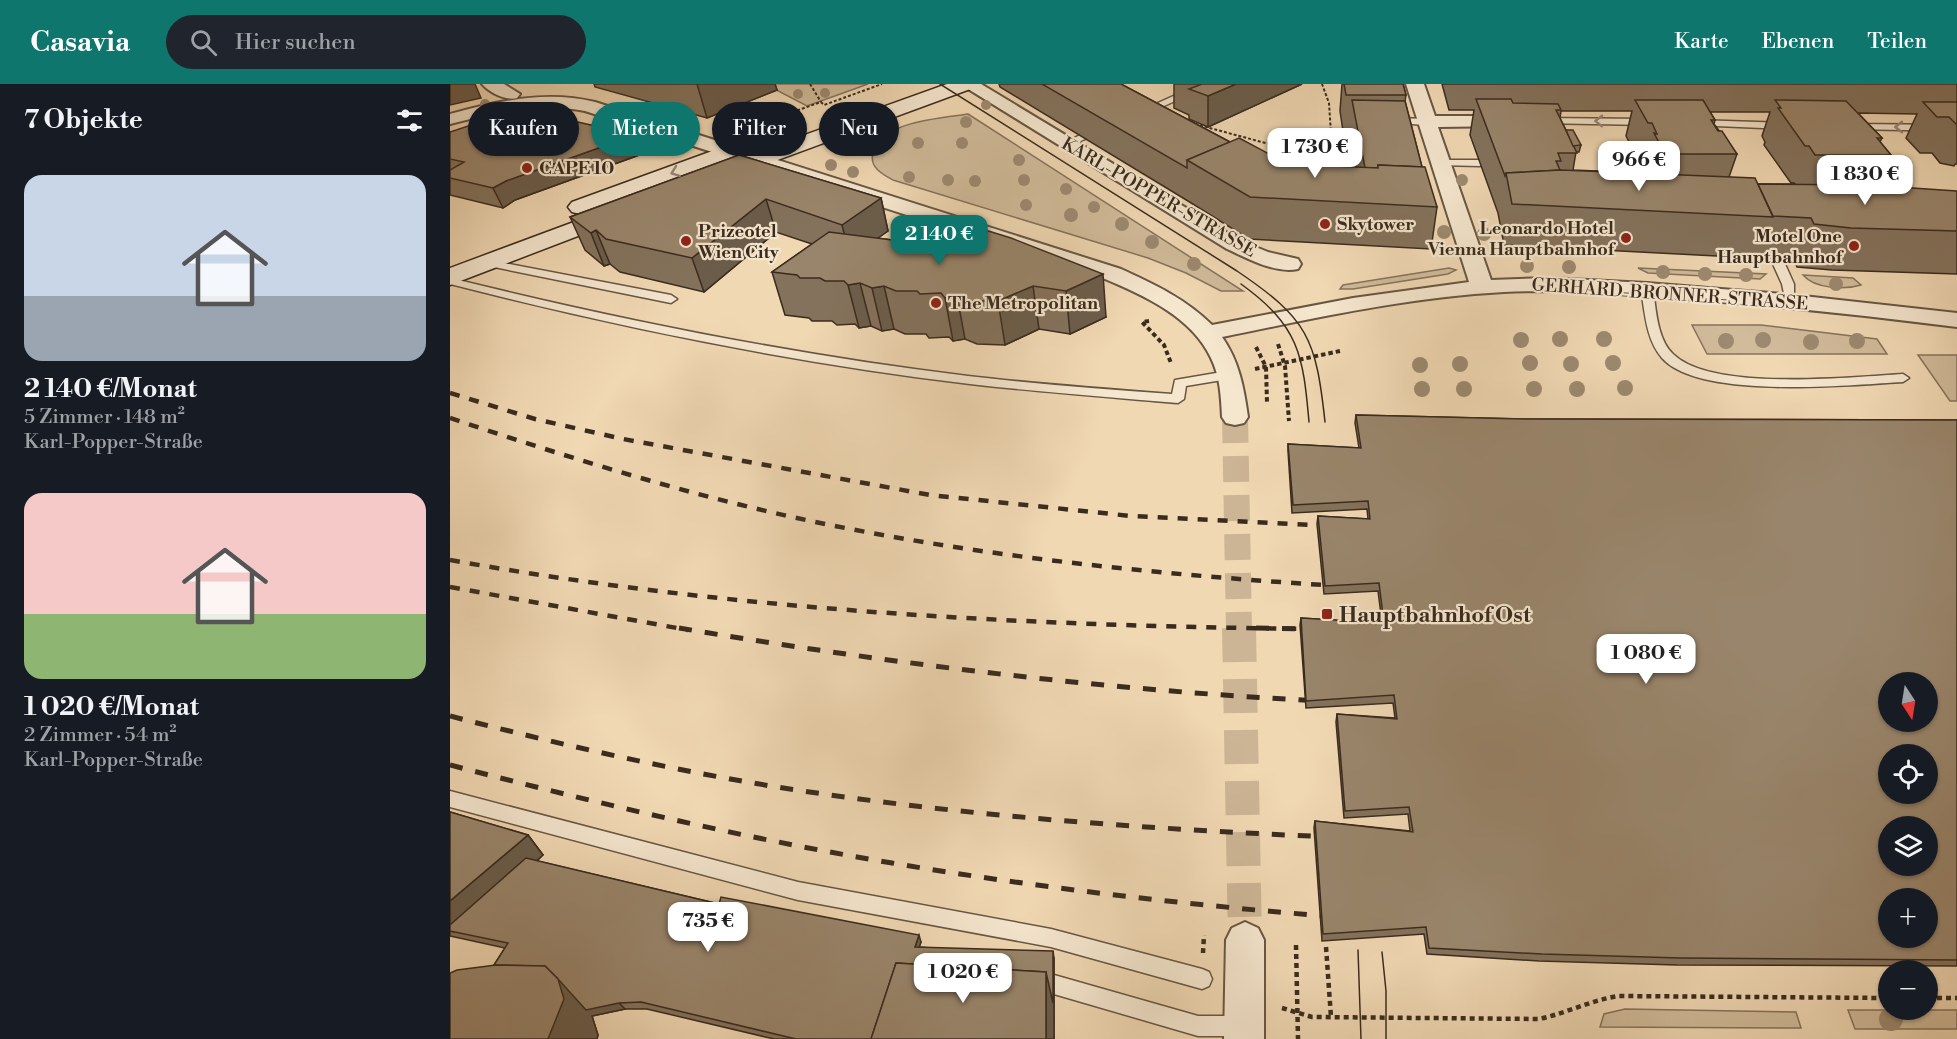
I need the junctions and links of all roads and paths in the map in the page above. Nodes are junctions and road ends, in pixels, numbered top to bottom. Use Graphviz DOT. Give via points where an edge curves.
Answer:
graph roads {
  1 [pos="491,84"];
  2 [pos="810,84"];
  3 [pos="882,84"];
  4 [pos="910,84"];
  5 [pos="968,84"];
  6 [pos="1208,84"];
  7 [pos="1322,84"];
  8 [pos="1415,84"];
  9 [pos="511,94"];
  10 [pos="820,102"];
  11 [pos="832,102"];
  12 [pos="1145,111"];
  13 [pos="1521,117"];
  14 [pos="1129,118"];
  15 [pos="450,119"];
  16 [pos="1399,121"];
  17 [pos="807,122"];
  18 [pos="1426,122"];
  19 [pos="1660,122"];
  20 [pos="1684,122"];
  21 [pos="1799,127"];
  22 [pos="1844,127"];
  23 [pos="1957,128"];
  24 [pos="712,146"];
  25 [pos="1306,154"];
  26 [pos="716,156"];
  27 [pos="745,156"];
  28 [pos="758,160"];
  29 [pos="1480,162"];
  30 [pos="1441,163"];
  31 [pos="1304,174"];
  32 [pos="1765,234"];
  33 [pos="450,255"];
  34 [pos="488,263"];
  35 [pos="1290,264"];
  36 [pos="450,279"];
  37 [pos="1482,287"];
  38 [pos="1647,289"];
  39 [pos="671,299"];
  40 [pos="1790,301"];
  41 [pos="1957,320"];
  42 [pos="1206,333"];
  43 [pos="1276,339"];
  44 [pos="1340,351"];
  45 [pos="1285,362"];
  46 [pos="1228,375"];
  47 [pos="1903,378"];
  48 [pos="1234,417"];
  49 [pos="1289,421"];
  50 [pos="450,799"];
  51 [pos="1245,940"];
  52 [pos="1296,945"];
  53 [pos="1326,947"];
  54 [pos="1202,980"];
  55 [pos="1054,985"];
  56 [pos="1878,998"];
  57 [pos="1938,998"];
  58 [pos="1957,998"];
  59 [pos="1298,1014"];
  60 [pos="1331,1017"];
  61 [pos="1244,1032"];
  62 [pos="1298,1039"];
  1 -- 9 [label="street"];
  2 -- 10 [label="path"];
  3 -- 11 [label="path"];
  4 -- 17 [label="street"];
  5 -- 28 [label="street"];
  5 -- 35 [label="street, KARL-POPPER-STRASSE" via="1075,141 1234,246"];
  6 -- 12 [label="lane"];
  7 -- 25 [label="path" via="1329,104 1332,149"];
  8 -- 18 [label="street"];
  12 -- 14 [label="lane"];
  12 -- 25 [label="path"];
  13 -- 18 [label="street"];
  19 -- 13 [label="lane, one-way"];
  15 -- 24 [label="street" via="608,113"];
  16 -- 18 [label="lane"];
  18 -- 30 [label="street"];
  20 -- 21 [label="lane"];
  23 -- 22 [label="lane, one-way"];
  25 -- 31 [label="path"];
  26 -- 33 [label="street, one-way"];
  27 -- 28 [label="street"];
  28 -- 34 [label="street"];
  28 -- 42 [label="street" via="1113,274 1171,303"];
  29 -- 30 [label="lane"];
  30 -- 37 [label="street"];
  32 -- 40 [label="lane" via="1788,284"];
  34 -- 36 [label="street"];
  34 -- 39 [label="lane"];
  36 -- 46 [label="lane" via="538,304 672,332 941,376 1178,399 1180,383"];
  37 -- 38 [label="street, GERHARD-BRONNER-STRASSE"];
  37 -- 42 [label="street, GERHARD-BRONNER-STRASSE" via="1403,297"];
  38 -- 40 [label="street, GERHARD-BRONNER-STRASSE"];
  38 -- 47 [label="lane" via="1660,345 1671,360 1690,372 1725,380 1758,381"];
  40 -- 41 [label="street, GERHARD-BRONNER-STRASSE"];
  42 -- 46 [label="street" via="1222,357"];
  43 -- 45 [label="path"];
  44 -- 45 [label="path"];
  45 -- 46 [label="path"];
  45 -- 49 [label="path"];
  46 -- 48 [label="street"];
  50 -- 54 [label="lane" via="798,891 1051,938"];
  51 -- 61 [label="street"];
  52 -- 59 [label="path"];
  53 -- 60 [label="path"];
  55 -- 61 [label="lane" via="1198,1026"];
  56 -- 60 [label="path" via="1619,996 1539,1019"];
  57 -- 58 [label="path"];
  59 -- 60 [label="path"];
  59 -- 62 [label="path"];
}
